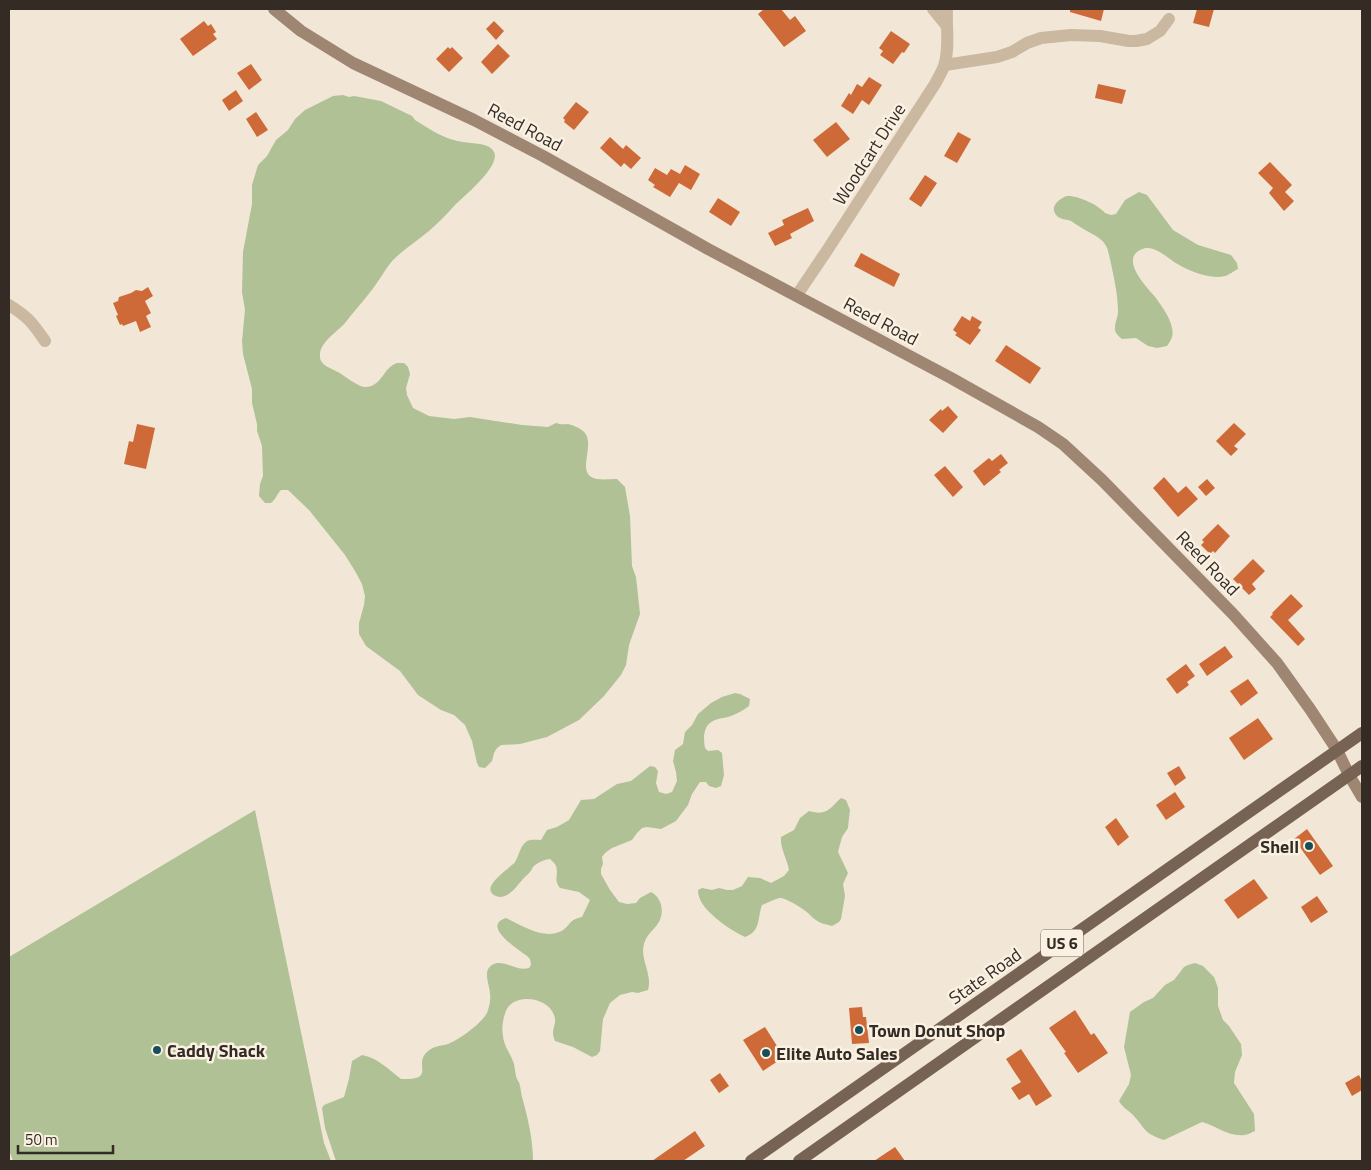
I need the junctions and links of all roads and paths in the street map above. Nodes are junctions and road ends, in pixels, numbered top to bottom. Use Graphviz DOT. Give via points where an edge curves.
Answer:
graph roads {
  1 [pos="274,9"];
  2 [pos="933,9"];
  3 [pos="946,9"];
  4 [pos="1169,19"];
  5 [pos="946,25"];
  6 [pos="944,65"];
  7 [pos="797,295"];
  8 [pos="9,305"];
  9 [pos="45,341"];
  10 [pos="1362,733"];
  11 [pos="1338,750"];
  12 [pos="1362,766"];
  13 [pos="1348,775"];
  14 [pos="1362,797"];
  15 [pos="751,1161"];
  16 [pos="799,1161"];
  1 -- 7 [label="street, Reed Road" via="301,31 353,63 517,142"];
  2 -- 5 [label="street"];
  3 -- 5 [label="street, Woodcart Drive"];
  4 -- 6 [label="street" via="1160,31 1147,39 1128,41 1071,35 1041,38 997,58"];
  5 -- 6 [label="street, Woodcart Drive" via="948,45"];
  6 -- 7 [label="street, Woodcart Drive" via="936,84"];
  7 -- 11 [label="street, Reed Road" via="1038,427 1065,446 1260,643"];
  8 -- 9 [label="street" via="26,316"];
  10 -- 11 [label="main road, State Road / US 6"];
  11 -- 13 [label="street, Reed Road"];
  11 -- 15 [label="main road, State Road / US 6"];
  12 -- 13 [label="main road, US 6"];
  13 -- 14 [label="street, Reed Road"];
  13 -- 16 [label="main road, US 6"];
}
